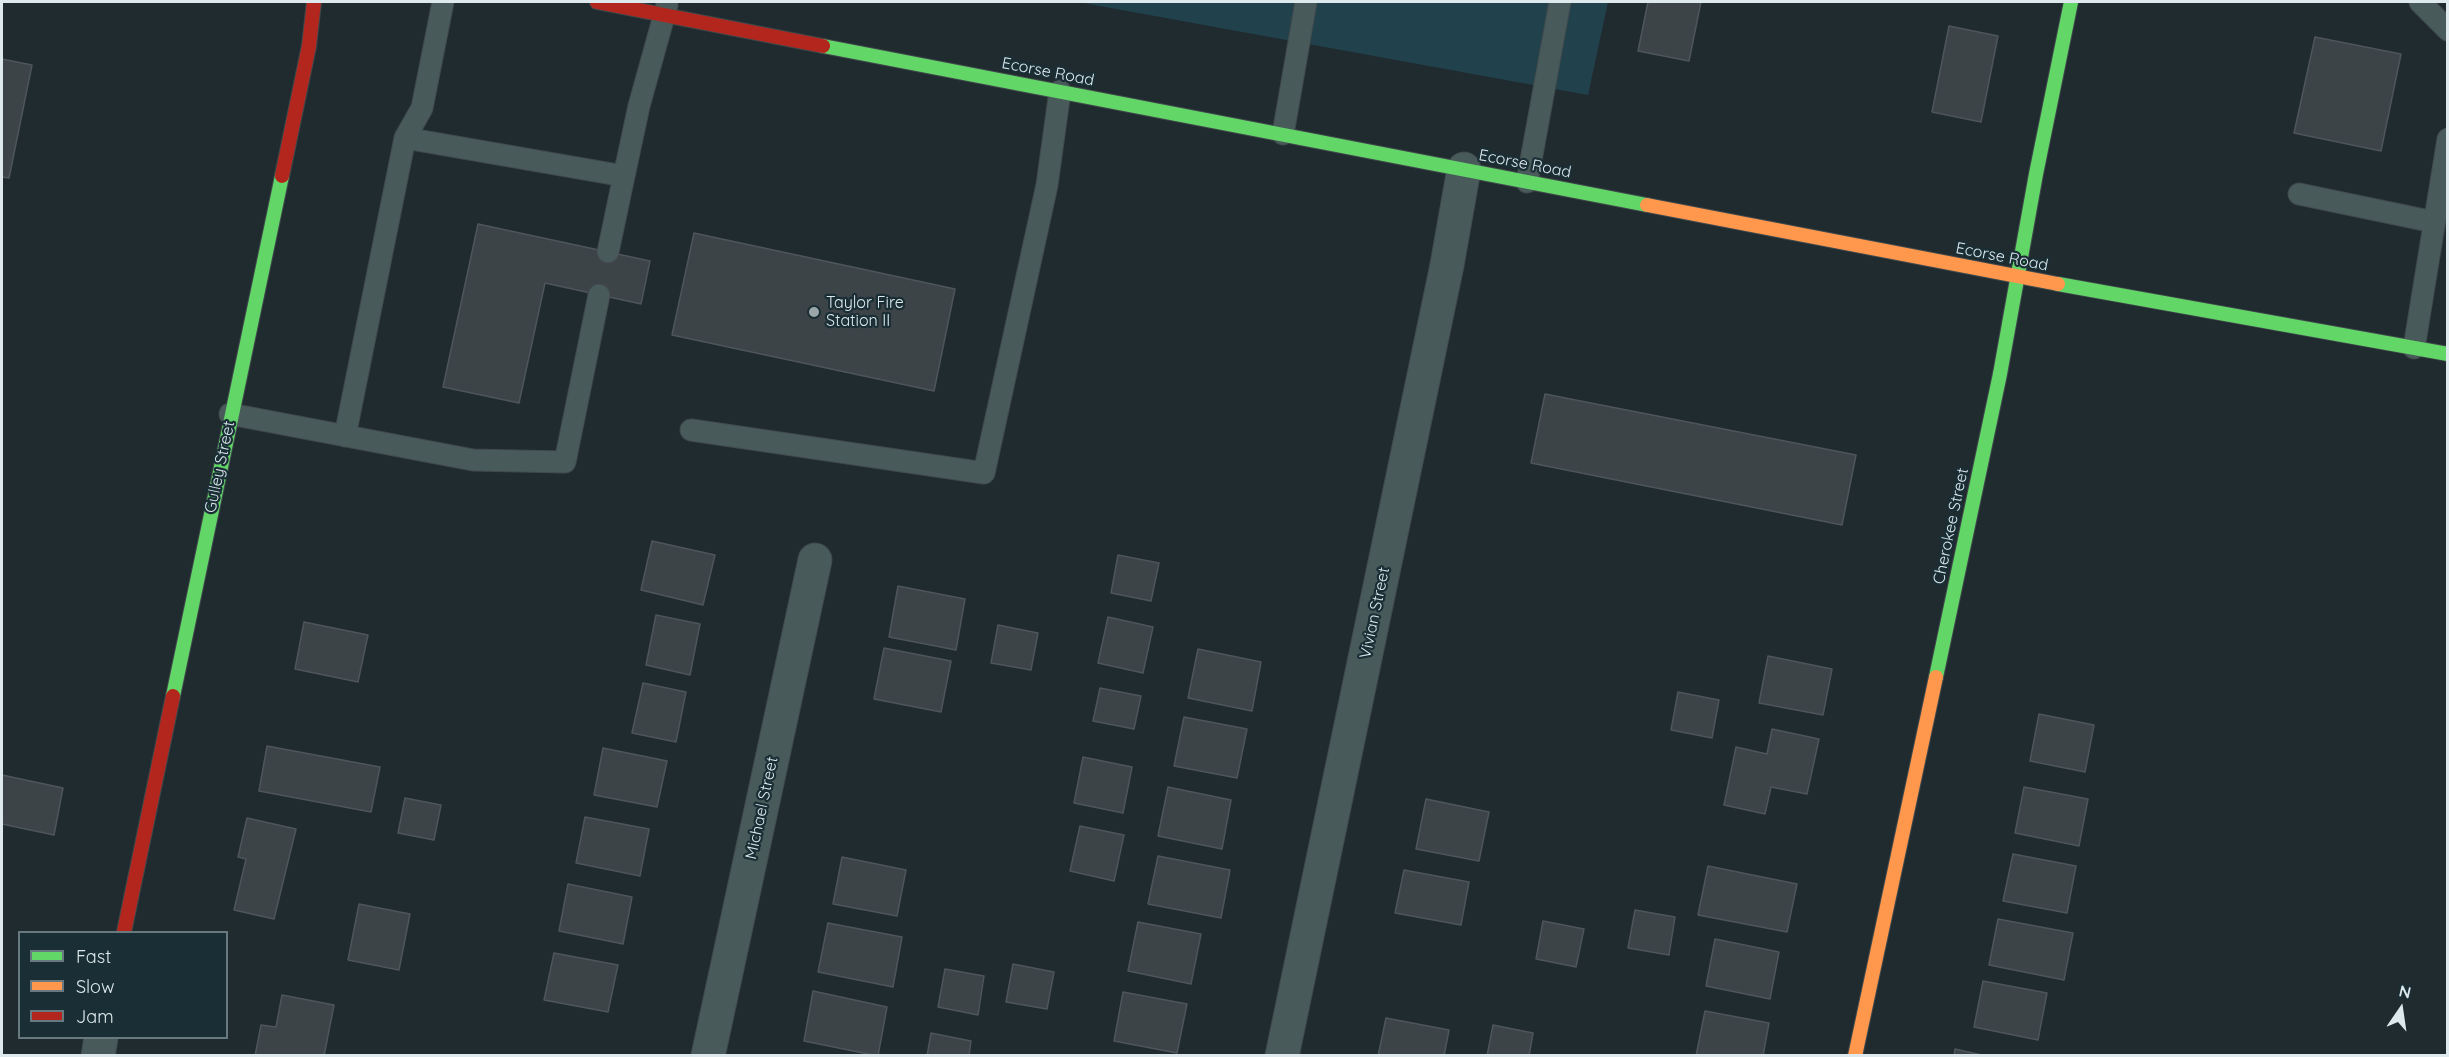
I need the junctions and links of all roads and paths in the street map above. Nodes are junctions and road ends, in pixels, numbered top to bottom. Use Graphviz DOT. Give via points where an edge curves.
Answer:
graph roads {
  1 [pos="314,2"];
  2 [pos="443,2"];
  3 [pos="597,2"];
  4 [pos="1306,2"];
  5 [pos="1560,2"];
  6 [pos="2071,2"];
  7 [pos="2420,2"];
  8 [pos="667,8"];
  9 [pos="2448,30"];
  10 [pos="1060,91"];
  11 [pos="1283,134"];
  12 [pos="405,138"];
  13 [pos="2448,139"];
  14 [pos="1464,169"];
  15 [pos="624,176"];
  16 [pos="1527,182"];
  17 [pos="2299,194"];
  18 [pos="2434,222"];
  19 [pos="608,252"];
  20 [pos="2018,277"];
  21 [pos="599,295"];
  22 [pos="2414,348"];
  23 [pos="2448,354"];
  24 [pos="230,414"];
  25 [pos="692,430"];
  26 [pos="345,436"];
  27 [pos="815,560"];
  28 [pos="124,931"];
  29 [pos="101,1039"];
  30 [pos="98,1056"];
  31 [pos="708,1056"];
  32 [pos="1282,1056"];
  33 [pos="1855,1056"];
  1 -- 24 [label="street, Gulley Street" via="309,46"];
  2 -- 12 [label="lane" via="422,108"];
  3 -- 8 [label="street, Ecorse Road"];
  4 -- 11 [label="lane"];
  5 -- 16 [label="lane"];
  6 -- 20 [label="street, Cherokee Street"];
  7 -- 9 [label="lane"];
  8 -- 10 [label="street, Ecorse Road"];
  8 -- 15 [label="lane"];
  10 -- 11 [label="street, Ecorse Road"];
  10 -- 25 [label="lane" via="1047,185 984,473"];
  11 -- 14 [label="street, Ecorse Road"];
  12 -- 15 [label="lane"];
  12 -- 26 [label="lane"];
  13 -- 18 [label="lane"];
  14 -- 16 [label="street, Ecorse Road"];
  14 -- 32 [label="street, Vivian Street"];
  15 -- 19 [label="lane"];
  16 -- 20 [label="street, Ecorse Road"];
  17 -- 18 [label="lane"];
  18 -- 22 [label="lane"];
  20 -- 22 [label="street, Ecorse Road"];
  20 -- 33 [label="street, Cherokee Street"];
  21 -- 26 [label="lane" via="565,462 473,460"];
  22 -- 23 [label="street, Ecorse Road"];
  24 -- 26 [label="lane"];
  24 -- 28 [label="street, Gulley Street"];
  27 -- 31 [label="street, Michael Street"];
  29 -- 30 [label="street"];
}
